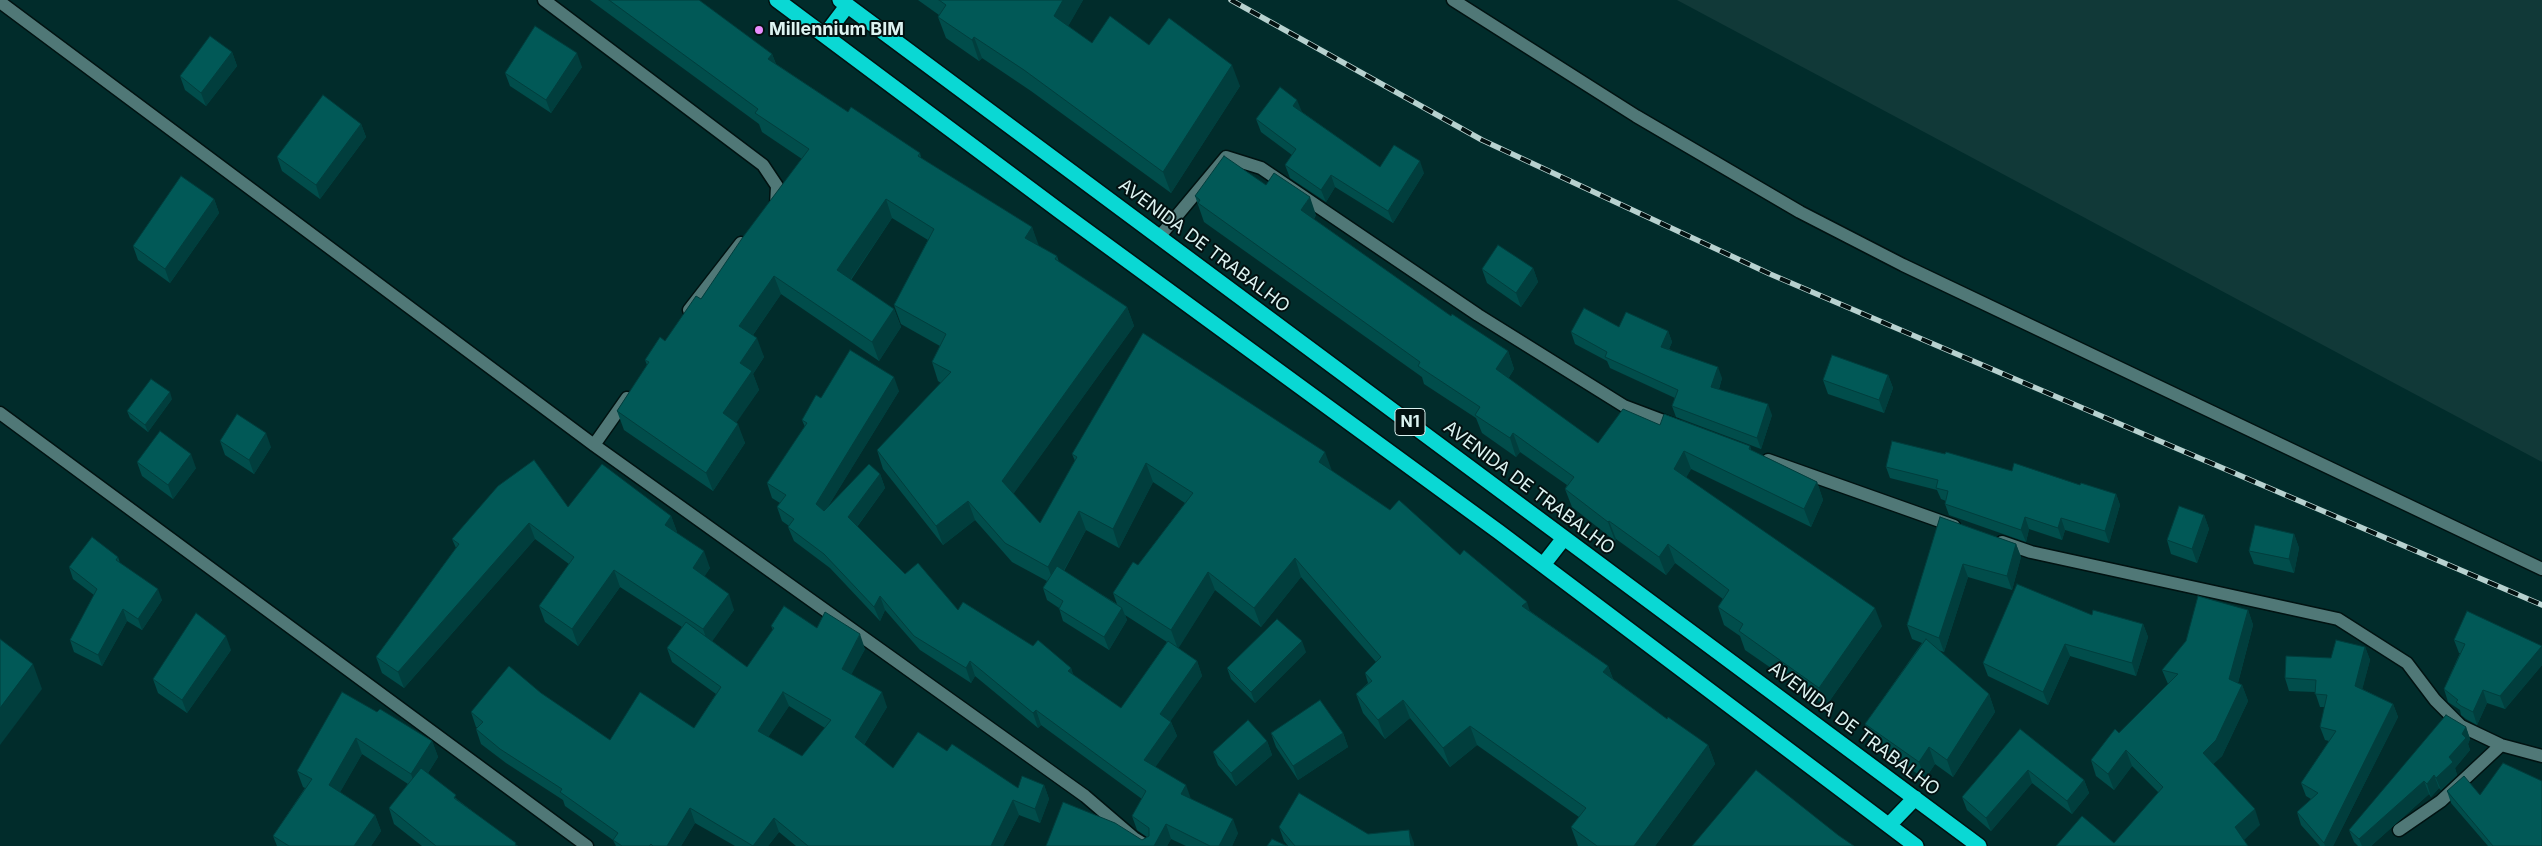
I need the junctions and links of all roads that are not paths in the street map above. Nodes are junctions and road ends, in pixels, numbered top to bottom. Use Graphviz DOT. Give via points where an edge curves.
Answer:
graph roads {
  1 [pos="544,0"];
  2 [pos="777,0"];
  3 [pos="1452,0"];
  4 [pos="0,2"];
  5 [pos="843,3"];
  6 [pos="824,35"];
  7 [pos="770,213"];
  8 [pos="751,233"];
  9 [pos="1160,236"];
  10 [pos="680,323"];
  11 [pos="634,388"];
  12 [pos="0,413"];
  13 [pos="1689,430"];
  14 [pos="594,445"];
  15 [pos="1753,454"];
  16 [pos="1966,530"];
  17 [pos="1564,538"];
  18 [pos="1994,539"];
  19 [pos="1542,564"];
  20 [pos="2542,569"];
  21 [pos="2501,745"];
  22 [pos="2542,756"];
  23 [pos="1915,798"];
  24 [pos="1889,826"];
  25 [pos="2399,830"];
  26 [pos="587,846"];
  27 [pos="1147,846"];
  28 [pos="1916,846"];
  29 [pos="1979,846"];
  1 -- 7 [label="street" via="763,165 777,186 776,207"];
  2 -- 6 [label="highway, N1"];
  3 -- 20 [label="street" via="1636,116 1800,212 1903,265"];
  4 -- 14 [label="street"];
  5 -- 6 [label="highway"];
  5 -- 9 [label="highway, AVENIDA DE TRABALHO / N1"];
  6 -- 19 [label="highway, N1"];
  8 -- 10 [label="street"];
  9 -- 13 [label="street" via="1226,157 1261,168 1478,315 1624,406"];
  9 -- 17 [label="highway, AVENIDA DE TRABALHO / N1"];
  11 -- 14 [label="street"];
  12 -- 26 [label="street"];
  14 -- 27 [label="street" via="1085,796"];
  15 -- 16 [label="street"];
  17 -- 19 [label="highway"];
  17 -- 23 [label="highway, AVENIDA DE TRABALHO / N1"];
  18 -- 21 [label="street" via="2031,552 2338,619 2406,664 2461,726"];
  19 -- 24 [label="highway, N1"];
  21 -- 22 [label="street"];
  21 -- 25 [label="street" via="2441,801"];
  23 -- 24 [label="highway"];
  23 -- 29 [label="highway, AVENIDA DE TRABALHO / N1"];
  24 -- 28 [label="highway, N1"];
}
